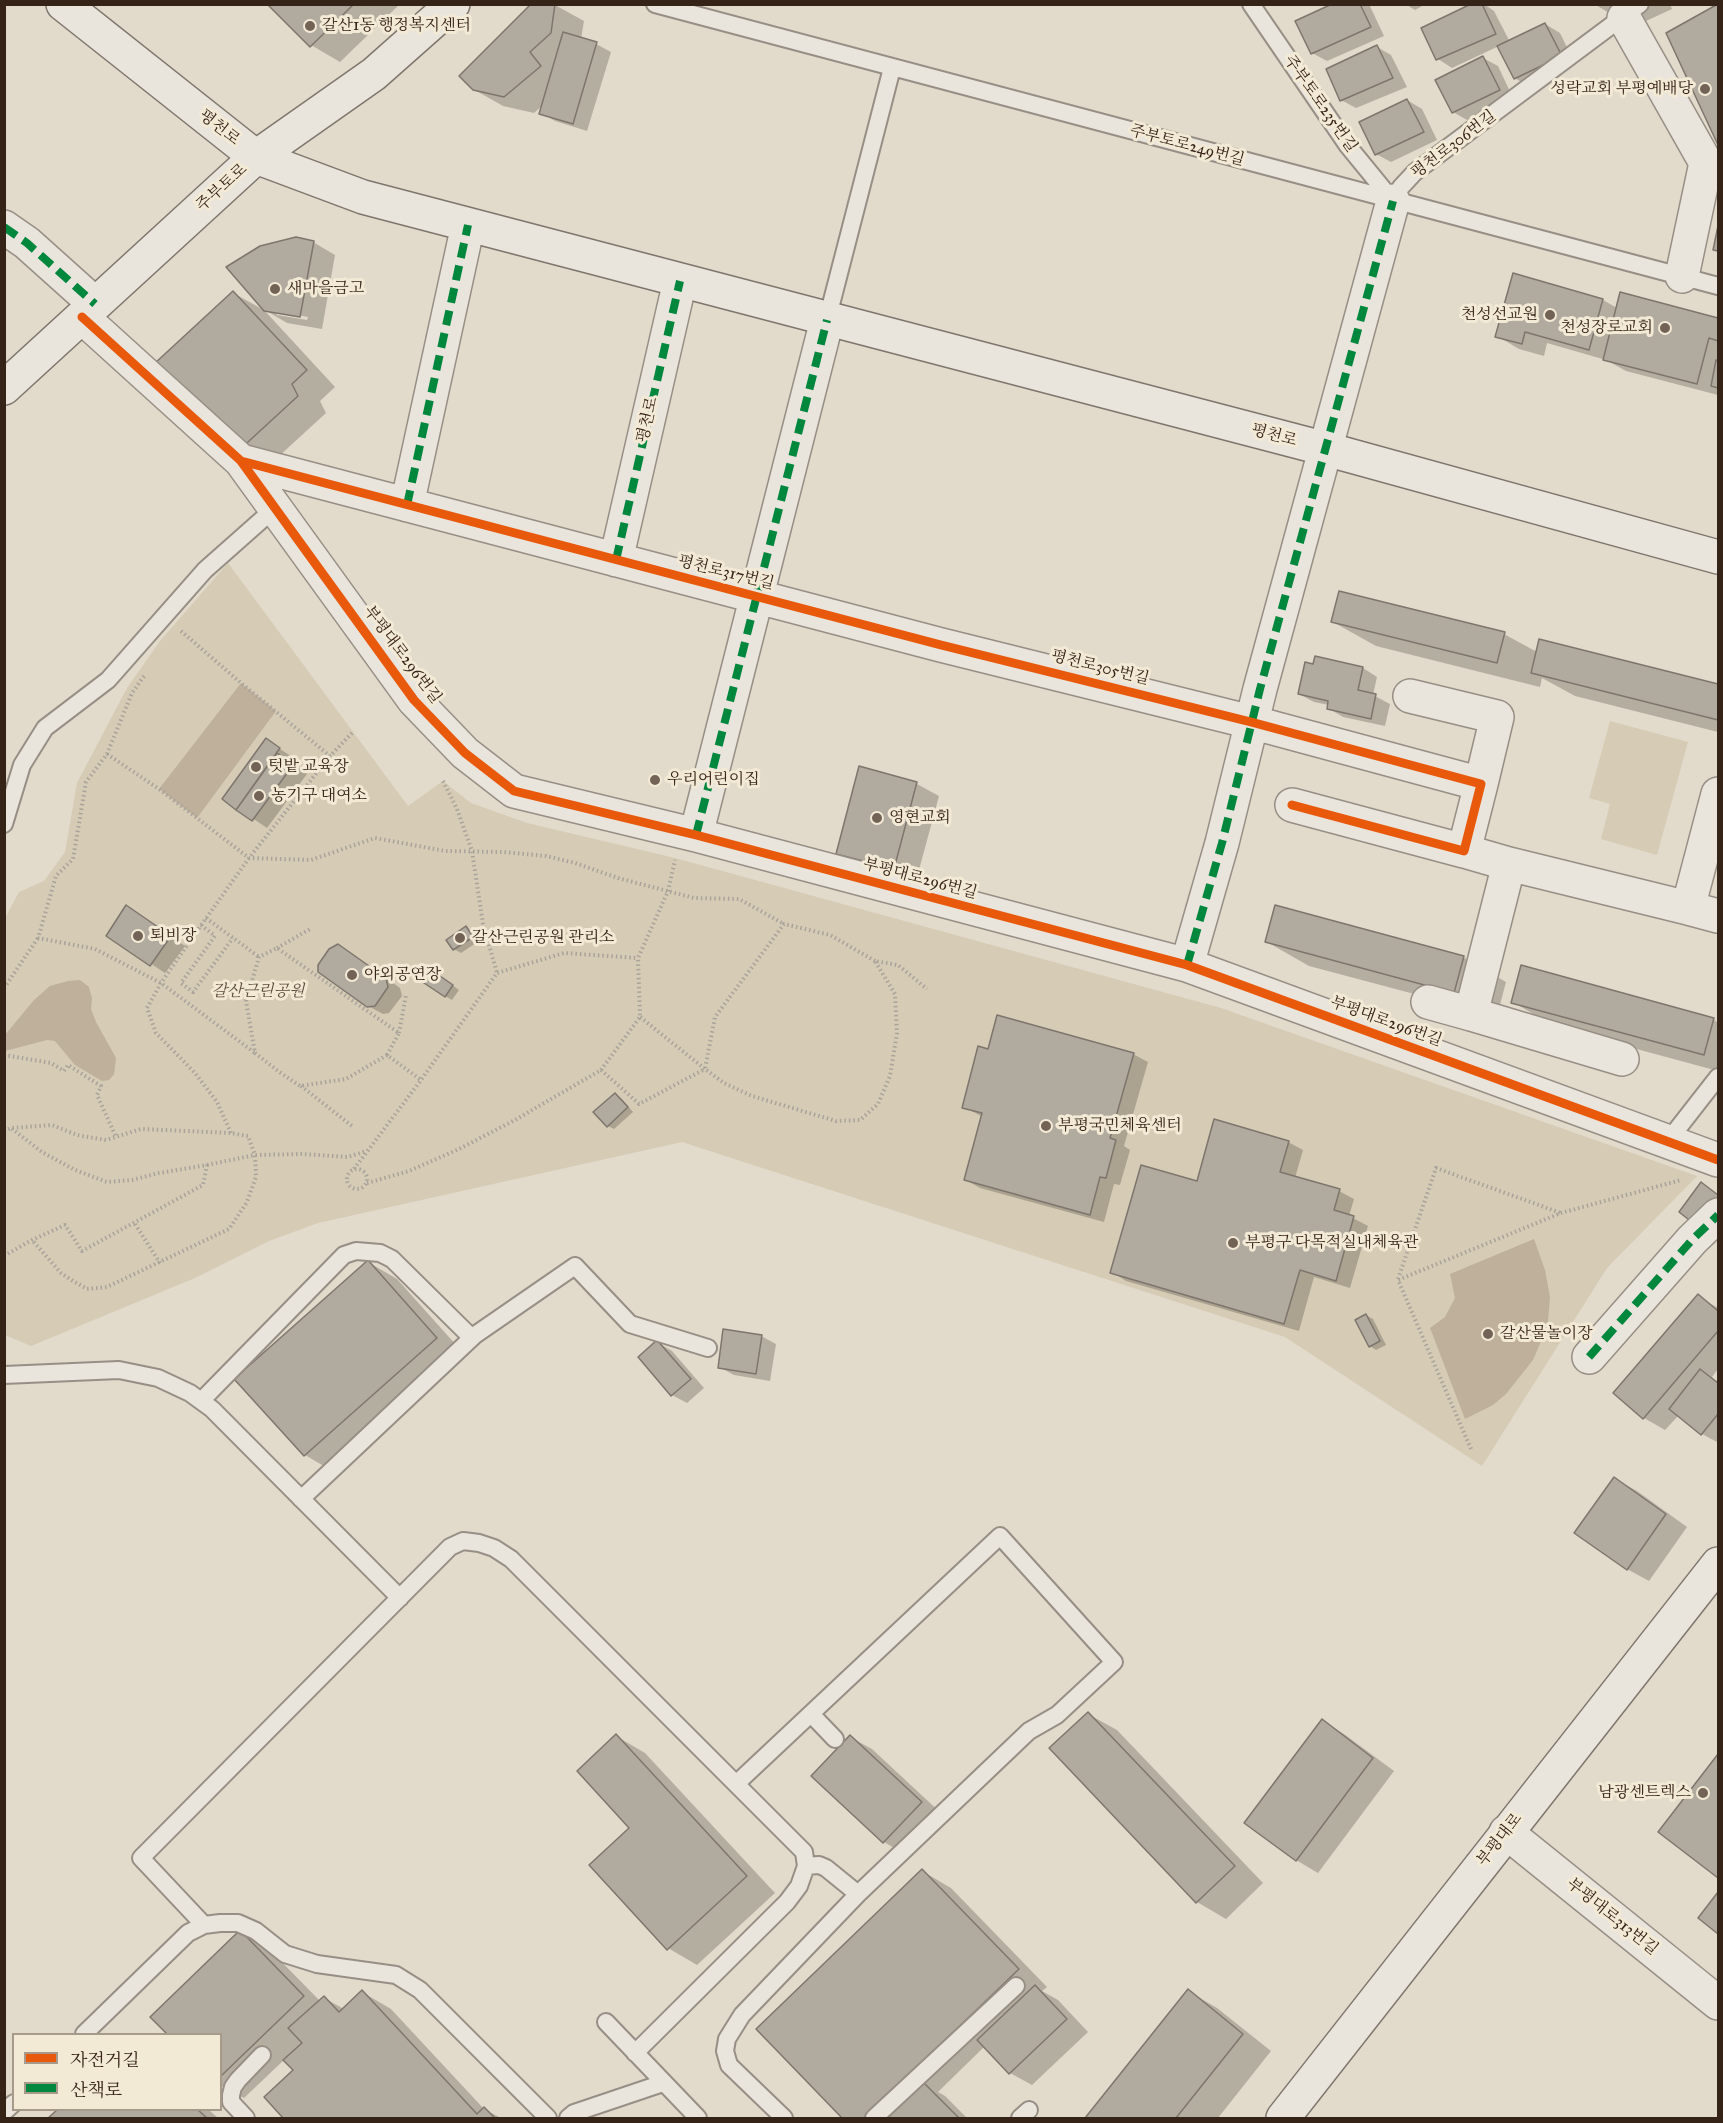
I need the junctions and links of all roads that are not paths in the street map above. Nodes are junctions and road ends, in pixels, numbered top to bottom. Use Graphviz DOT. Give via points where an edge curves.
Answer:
graph roads {
  1 [pos="63,4"];
  2 [pos="453,4"];
  3 [pos="655,4"];
  4 [pos="1251,4"];
  5 [pos="1632,11"];
  6 [pos="892,68"];
  7 [pos="256,157"];
  8 [pos="1393,201"];
  9 [pos="468,225"];
  10 [pos="4,226"];
  11 [pos="1682,276"];
  12 [pos="680,281"];
  13 [pos="1719,286"];
  14 [pos="88,311"];
  15 [pos="827,320"];
  16 [pos="4,388"];
  17 [pos="1326,449"];
  18 [pos="241,461"];
  19 [pos="407,505"];
  20 [pos="275,508"];
  21 [pos="504,530"];
  22 [pos="1719,557"];
  23 [pos="616,560"];
  24 [pos="757,596"];
  25 [pos="941,645"];
  26 [pos="1410,696"];
  27 [pos="1251,722"];
  28 [pos="1481,784"];
  29 [pos="1719,794"];
  30 [pos="1292,805"];
  31 [pos="4,824"];
  32 [pos="686,846"];
  33 [pos="1464,851"];
  34 [pos="1509,864"];
  35 [pos="1688,908"];
  36 [pos="1719,916"];
  37 [pos="1186,965"];
  38 [pos="1428,1002"];
  39 [pos="1471,1014"];
  40 [pos="1622,1059"];
  41 [pos="1719,1077"];
  42 [pos="1668,1142"];
  43 [pos="1719,1160"];
  44 [pos="1719,1215"];
  45 [pos="472,1338"];
  46 [pos="708,1348"];
  47 [pos="1589,1357"];
  48 [pos="4,1375"];
  49 [pos="201,1401"];
  50 [pos="301,1499"];
  51 [pos="1719,1564"];
  52 [pos="400,1598"];
  53 [pos="811,1714"];
  54 [pos="836,1740"];
  55 [pos="737,1783"];
  56 [pos="1506,1832"];
  57 [pos="806,1866"];
  58 [pos="858,1894"];
  59 [pos="204,1925"];
  60 [pos="1016,1986"];
  61 [pos="1719,2003"];
  62 [pos="606,2022"];
  63 [pos="85,2033"];
  64 [pos="635,2053"];
  65 [pos="262,2055"];
  66 [pos="663,2083"];
  67 [pos="246,2118"];
  68 [pos="548,2118"];
  69 [pos="568,2118"];
  70 [pos="698,2118"];
  71 [pos="784,2118"];
  72 [pos="874,2118"];
  73 [pos="1283,2118"];
  1 -- 7 [label="street, 평천로"];
  2 -- 7 [label="street, 주부토로" via="374,74"];
  3 -- 6 [label="lane, 주부토로249번길"];
  4 -- 8 [label="lane, 주부토로235번길" via="1348,146"];
  5 -- 8 [label="lane, 평천로306번길" via="1415,172"];
  5 -- 11 [label="street" via="1706,163"];
  6 -- 8 [label="lane, 주부토로249번길"];
  6 -- 15 [label="lane"];
  7 -- 9 [label="street, 평천로" via="363,198"];
  7 -- 14 [label="street, 주부토로"];
  8 -- 11 [label="lane, 주부토로249번길"];
  8 -- 17 [label="street, 평천로306번길"];
  9 -- 12 [label="street, 평천로"];
  9 -- 19 [label="street"];
  10 -- 14 [label="street, 부평대로296번길" via="27,243"];
  11 -- 13 [label="lane, 주부토로249번길"];
  12 -- 15 [label="street, 평천로"];
  12 -- 23 [label="street, 평천로"];
  14 -- 16 [label="street, 주부토로"];
  14 -- 18 [label="street, 부평대로296번길"];
  15 -- 17 [label="street, 평천로"];
  15 -- 24 [label="street, 평천로317번길"];
  17 -- 22 [label="street, 평천로"];
  17 -- 27 [label="street"];
  18 -- 19 [label="street, 부평대로296번길"];
  18 -- 20 [label="street, 부평대로296번길"];
  19 -- 21 [label="street, 부평대로296번길"];
  20 -- 31 [label="lane" via="205,570 108,680 45,728 22,765"];
  20 -- 32 [label="street, 부평대로296번길" via="414,700 465,753 514,790"];
  21 -- 23 [label="street, 평천로317번길"];
  23 -- 24 [label="street, 평천로317번길"];
  24 -- 25 [label="street, 평천로317번길"];
  24 -- 32 [label="street, 평천로317번길"];
  25 -- 27 [label="street, 평천로305번길"];
  26 -- 28 [label="street" via="1497,717"];
  27 -- 28 [label="street, 평천로305번길"];
  27 -- 37 [label="street" via="1222,843"];
  28 -- 33 [label="street"];
  29 -- 35 [label="street"];
  30 -- 33 [label="street"];
  32 -- 37 [label="street, 부평대로296번길"];
  33 -- 34 [label="street"];
  34 -- 35 [label="street"];
  34 -- 39 [label="street"];
  35 -- 36 [label="street"];
  37 -- 42 [label="street, 부평대로296번길"];
  38 -- 39 [label="street"];
  39 -- 40 [label="street"];
  41 -- 42 [label="lane"];
  42 -- 43 [label="street, 부평대로296번길"];
  44 -- 47 [label="street" via="1692,1240"];
  45 -- 46 [label="lane" via="575,1266 630,1324"];
  45 -- 49 [label="lane" via="392,1259 380,1253 357,1251 344,1255"];
  45 -- 50 [label="lane"];
  48 -- 49 [label="lane" via="119,1370 158,1378"];
  49 -- 50 [label="lane"];
  50 -- 52 [label="lane"];
  51 -- 56 [label="street, 부평대로"];
  52 -- 55 [label="lane" via="450,1547 463,1541 494,1548 511,1559"];
  52 -- 59 [label="lane" via="141,1858"];
  53 -- 54 [label="lane"];
  53 -- 55 [label="lane"];
  53 -- 58 [label="lane" via="1000,1536 1114,1662 1057,1715 1029,1731"];
  55 -- 57 [label="lane" via="796,1842 804,1852"];
  56 -- 61 [label="street, 부평대로313번길"];
  56 -- 73 [label="street, 부평대로"];
  57 -- 58 [label="lane" via="826,1868"];
  57 -- 64 [label="lane" via="800,1886 787,1902"];
  58 -- 71 [label="lane" via="742,2015 727,2039 729,2065"];
  59 -- 63 [label="lane" via="188,1933"];
  59 -- 68 [label="lane" via="238,1923 256,1931 285,1954 317,1964 396,1975 420,1990"];
  60 -- 72 [label="lane"];
  62 -- 64 [label="lane"];
  64 -- 66 [label="lane"];
  65 -- 67 [label="lane" via="232,2087 231,2102"];
  66 -- 69 [label="lane"];
  66 -- 70 [label="lane"];
}
